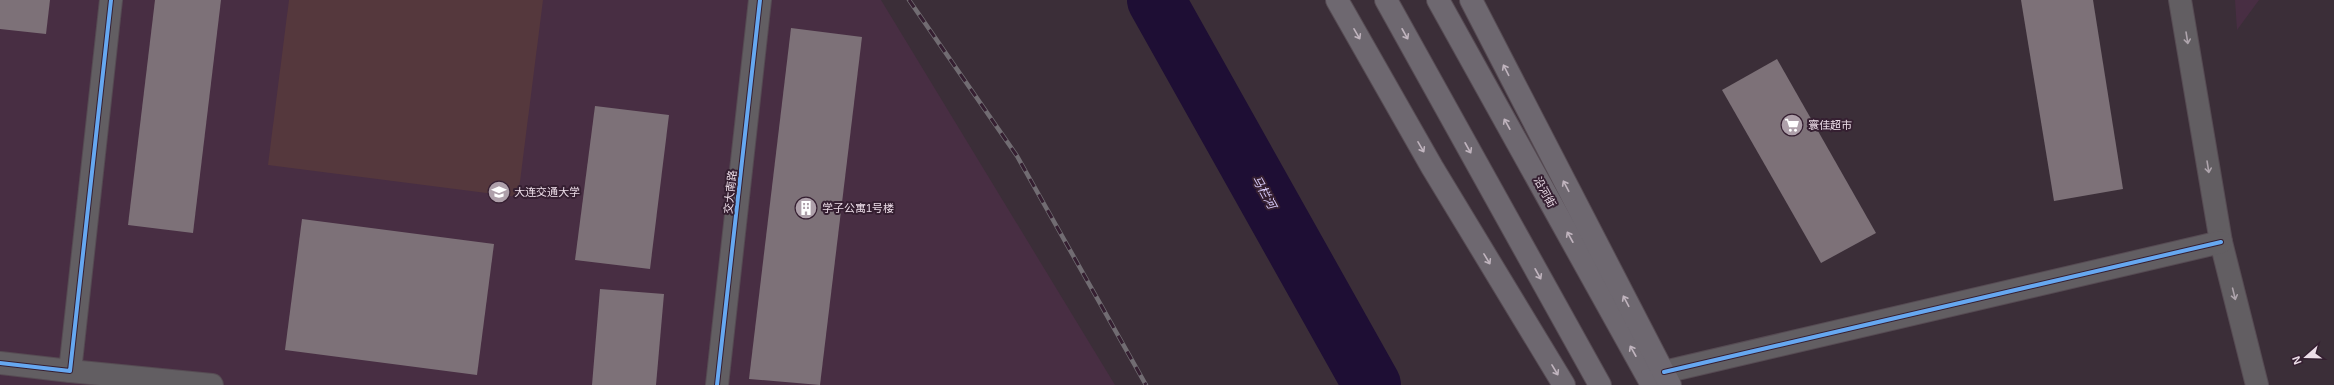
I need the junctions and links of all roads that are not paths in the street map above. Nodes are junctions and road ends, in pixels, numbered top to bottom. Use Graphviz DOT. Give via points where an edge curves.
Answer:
graph roads {
  1 [pos="111,0"];
  2 [pos="760,0"];
  3 [pos="1337,0"];
  4 [pos="1386,0"];
  5 [pos="1438,0"];
  6 [pos="1471,0"];
  7 [pos="2180,0"];
  8 [pos="2221,242"];
  9 [pos="0,363"];
  10 [pos="70,371"];
  11 [pos="1662,381"];
  12 [pos="212,385"];
  13 [pos="718,385"];
  14 [pos="1564,385"];
  15 [pos="1600,385"];
  16 [pos="2256,385"];
  1 -- 10 [label="street"];
  2 -- 13 [label="street, 交大南路"];
  3 -- 14 [label="highway, one-way" via="1432,167"];
  4 -- 15 [label="highway, one-way"];
  11 -- 5 [label="highway, 沿河街, one-way"];
  11 -- 6 [label="highway, one-way"];
  7 -- 8 [label="street, one-way"];
  8 -- 11 [label="street"];
  8 -- 16 [label="street, one-way"];
  9 -- 10 [label="street"];
  10 -- 12 [label="street"];
}
